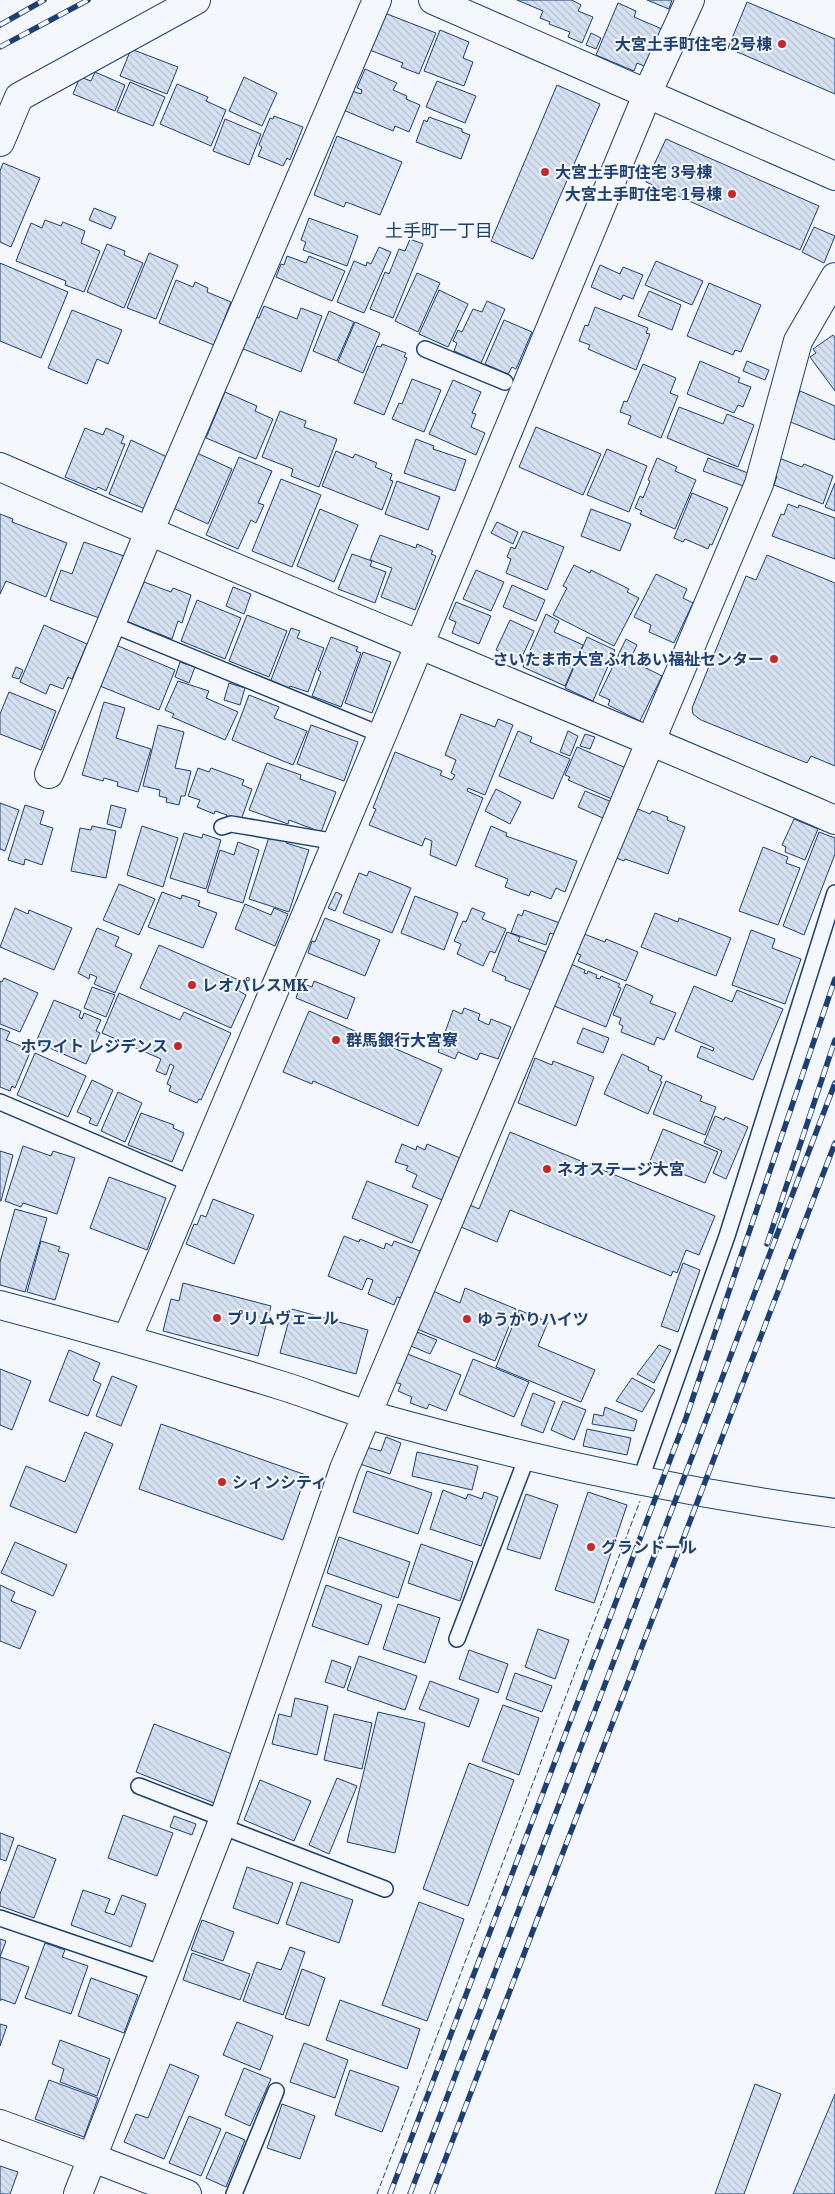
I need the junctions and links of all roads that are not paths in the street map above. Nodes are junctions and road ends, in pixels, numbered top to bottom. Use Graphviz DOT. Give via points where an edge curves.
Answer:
graph roads {
  1 [pos="196,0"];
  2 [pos="377,0"];
  3 [pos="432,0"];
  4 [pos="690,0"];
  5 [pos="648,94"];
  6 [pos="0,142"];
  7 [pos="835,176"];
  8 [pos="835,277"];
  9 [pos="425,349"];
  10 [pos="515,386"];
  11 [pos="0,467"];
  12 [pos="149,532"];
  13 [pos="111,624"];
  14 [pos="419,644"];
  15 [pos="382,735"];
  16 [pos="650,740"];
  17 [pos="49,774"];
  18 [pos="835,820"];
  19 [pos="222,827"];
  20 [pos="337,842"];
  21 [pos="835,893"];
  22 [pos="0,1102"];
  23 [pos="192,1184"];
  24 [pos="0,1305"];
  25 [pos="127,1339"];
  26 [pos="367,1414"];
  27 [pos="527,1457"];
  28 [pos="640,1481"];
  29 [pos="835,1513"];
  30 [pos="457,1639"];
  31 [pos="139,1786"];
  32 [pos="222,1822"];
  33 [pos="385,1889"];
  34 [pos="0,1918"];
  35 [pos="164,1974"];
  36 [pos="276,2091"];
  37 [pos="0,2124"];
  38 [pos="93,2158"];
  39 [pos="78,2194"];
  40 [pos="187,2194"];
  41 [pos="234,2194"];
  1 -- 6 [label="street" via="19,97"];
  2 -- 12 [label="street"];
  3 -- 5 [label="street"];
  4 -- 5 [label="street"];
  5 -- 7 [label="street"];
  5 -- 10 [label="street"];
  8 -- 16 [label="street" via="798,342 759,484"];
  9 -- 10 [label="lane"];
  10 -- 14 [label="street"];
  11 -- 12 [label="street"];
  12 -- 13 [label="street"];
  12 -- 14 [label="street"];
  13 -- 15 [label="lane"];
  13 -- 17 [label="street"];
  14 -- 15 [label="street"];
  14 -- 16 [label="street"];
  15 -- 20 [label="street"];
  16 -- 18 [label="street"];
  16 -- 26 [label="street"];
  19 -- 20 [label="lane" via="231,824"];
  20 -- 23 [label="street"];
  21 -- 28 [label="lane" via="727,1236"];
  22 -- 23 [label="lane"];
  23 -- 25 [label="street"];
  24 -- 25 [label="street"];
  25 -- 26 [label="street"];
  26 -- 27 [label="street"];
  26 -- 32 [label="street" via="344,1469"];
  27 -- 28 [label="street"];
  27 -- 30 [label="lane"];
  28 -- 29 [label="street"];
  31 -- 32 [label="lane"];
  32 -- 33 [label="lane"];
  32 -- 35 [label="street"];
  34 -- 35 [label="lane"];
  35 -- 38 [label="street"];
  36 -- 41 [label="lane"];
  37 -- 38 [label="street"];
  38 -- 39 [label="street"];
  38 -- 40 [label="street"];
}
